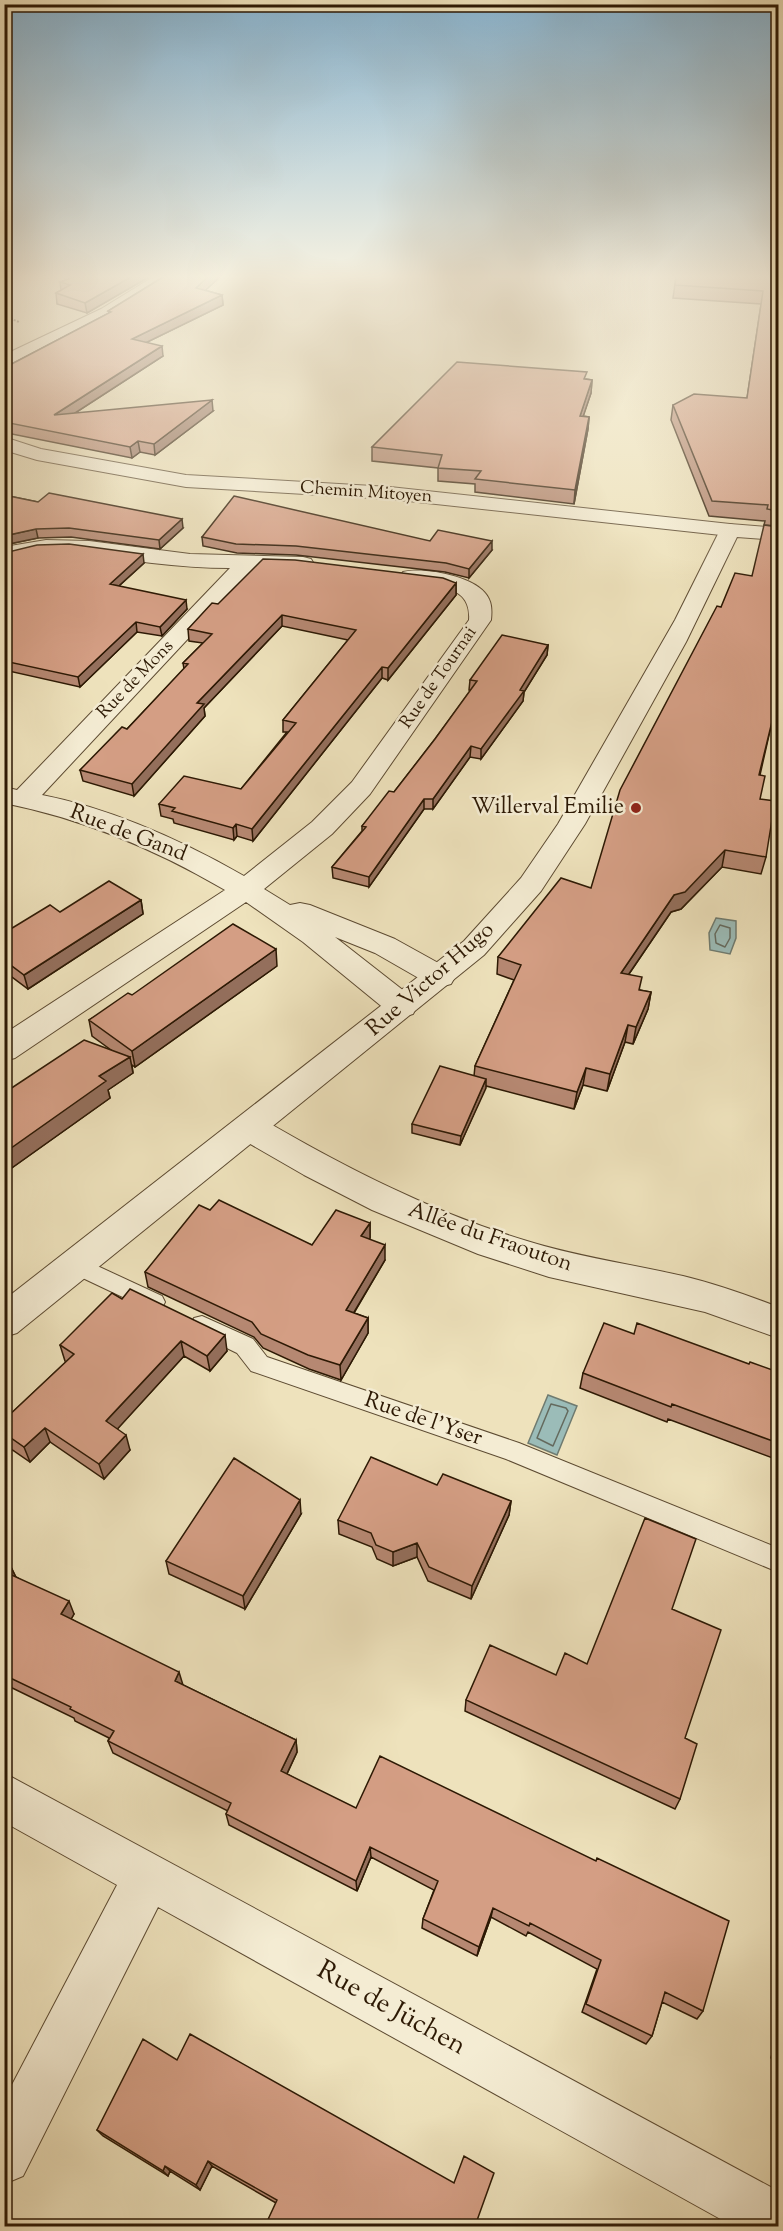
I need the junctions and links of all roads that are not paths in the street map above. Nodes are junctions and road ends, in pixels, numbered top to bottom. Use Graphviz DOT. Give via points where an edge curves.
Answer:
graph roads {
  1 [pos="4,443"];
  2 [pos="730,530"];
  3 [pos="778,534"];
  4 [pos="4,554"];
  5 [pos="248,562"];
  6 [pos="327,566"];
  7 [pos="386,573"];
  8 [pos="14,796"];
  9 [pos="246,889"];
  10 [pos="440,977"];
  11 [pos="402,1006"];
  12 [pos="4,1050"];
  13 [pos="250,1128"];
  14 [pos="78,1266"];
  15 [pos="4,1322"];
  16 [pos="778,1323"];
  17 [pos="778,1560"];
  18 [pos="4,1796"];
  19 [pos="148,1875"];
  20 [pos="4,2157"];
  21 [pos="777,2223"];
  1 -- 2 [label="street, Chemin Mitoyen" via="46,456 186,481 390,493"];
  2 -- 3 [label="street, Chemin Mitoyen"];
  2 -- 10 [label="street, Rue Victor Hugo" via="655,678 557,847 499,922"];
  4 -- 5 [label="street" via="54,544 171,559"];
  5 -- 6 [label="street"];
  5 -- 8 [label="street, Rue de Mons"];
  7 -- 9 [label="street, Rue de Tournai" via="462,586 481,601 480,620 361,788 322,828"];
  8 -- 9 [label="street, Rue de Gand" via="78,813 160,844"];
  9 -- 10 [label="street" via="385,946"];
  9 -- 11 [label="street" via="315,936"];
  9 -- 12 [label="street, Rue de Tournai"];
  10 -- 11 [label="street, Rue Victor Hugo"];
  11 -- 13 [label="street, Rue Victor Hugo"];
  13 -- 14 [label="street, Rue Victor Hugo"];
  13 -- 16 [label="street, Allée du Fraouton" via="372,1197 453,1230 528,1256 705,1297"];
  14 -- 15 [label="street, Rue Victor Hugo"];
  14 -- 17 [label="lane, Rue de l'Yser" via="245,1346 259,1364 511,1450"];
  18 -- 19 [label="street, Rue de Jüchen"];
  19 -- 20 [label="street"];
  19 -- 21 [label="street, Rue de Jüchen"];
}
